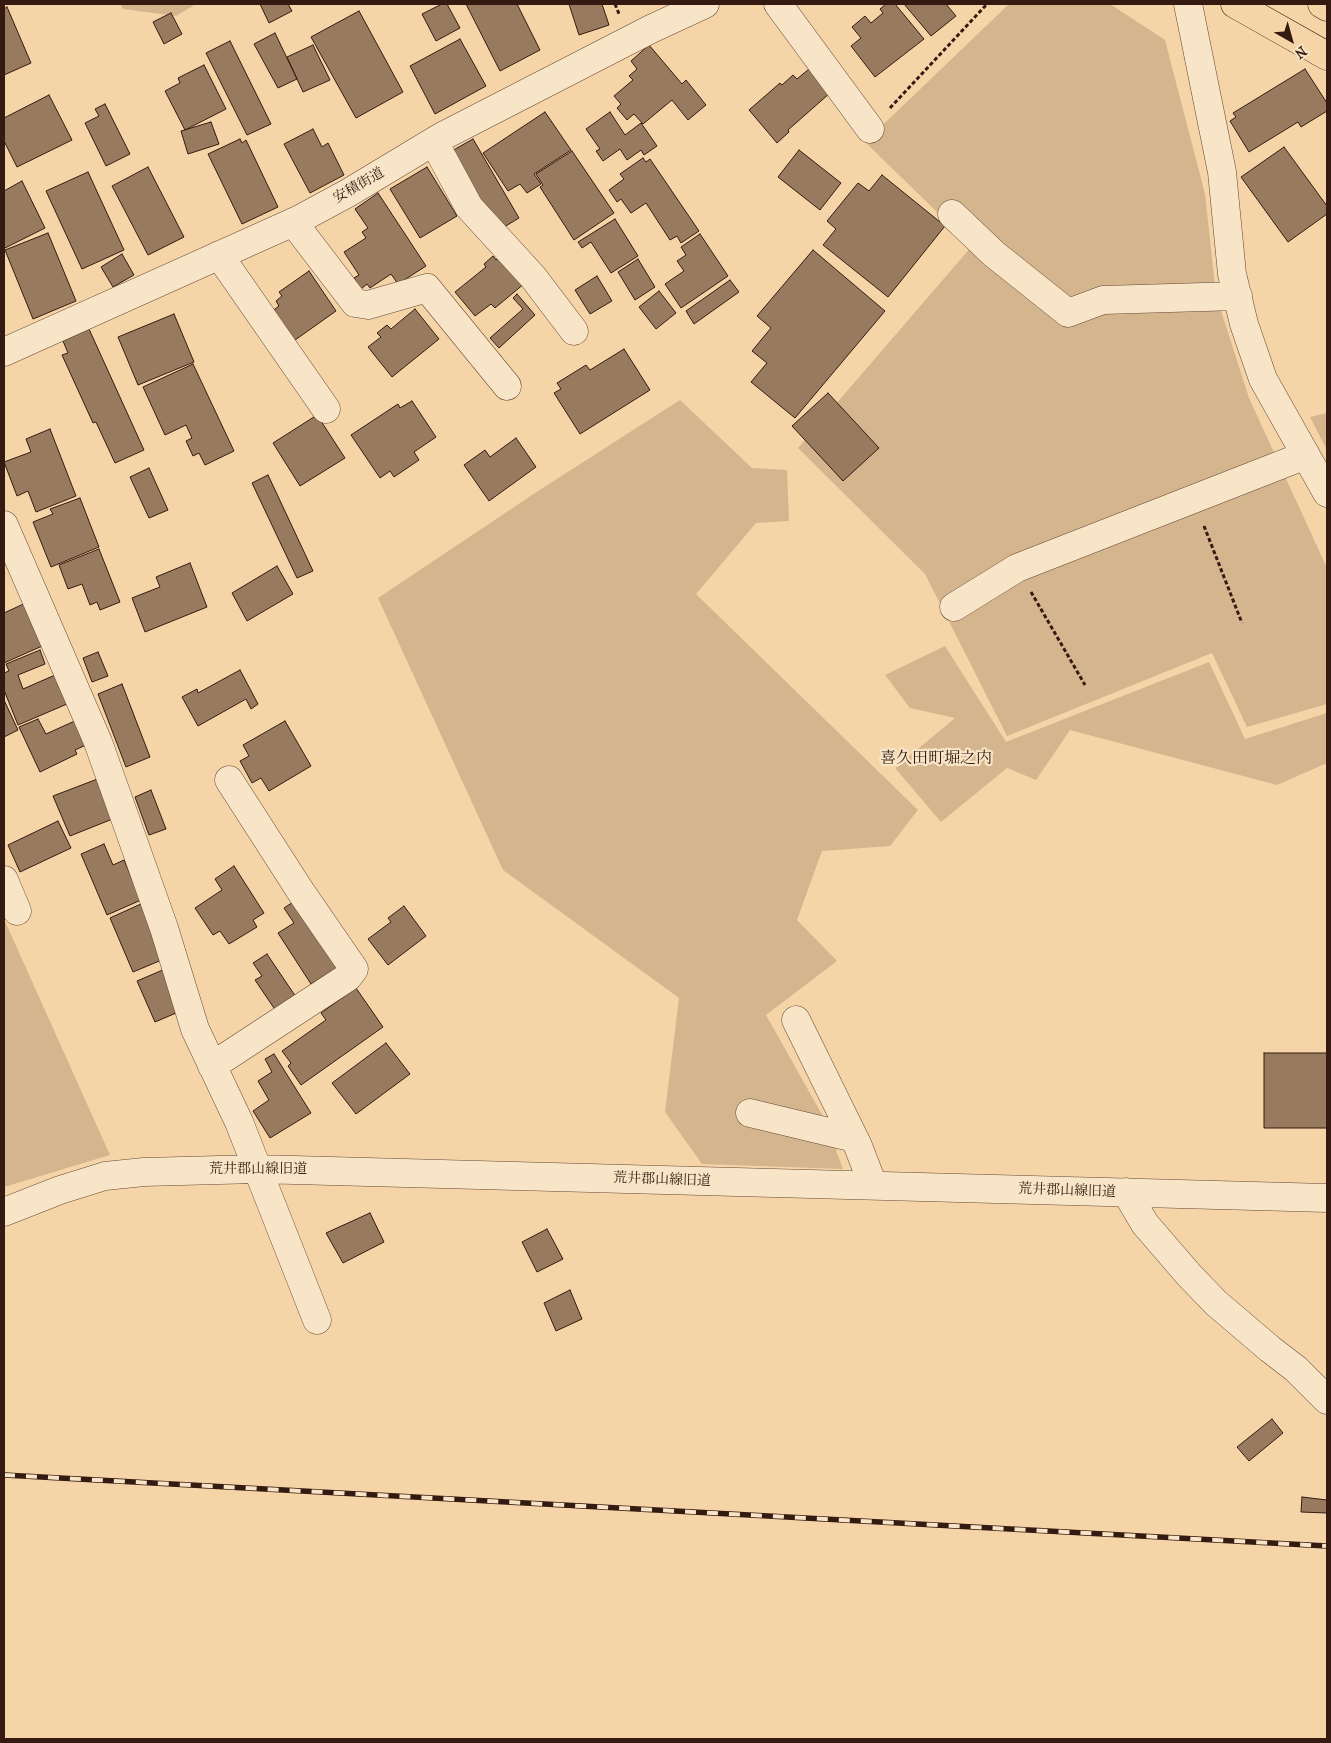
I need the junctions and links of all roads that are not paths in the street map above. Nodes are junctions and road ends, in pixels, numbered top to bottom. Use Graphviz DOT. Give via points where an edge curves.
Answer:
graph roads {
  1 [pos="705,4"];
  2 [pos="778,4"];
  3 [pos="1188,4"];
  4 [pos="1235,4"];
  5 [pos="1322,4"];
  6 [pos="1327,7"];
  7 [pos="1327,56"];
  8 [pos="870,130"];
  9 [pos="434,142"];
  10 [pos="952,214"];
  11 [pos="294,222"];
  12 [pos="219,255"];
  13 [pos="1238,296"];
  14 [pos="574,331"];
  15 [pos="4,352"];
  16 [pos="507,386"];
  17 [pos="326,409"];
  18 [pos="1306,455"];
  19 [pos="1327,494"];
  20 [pos="4,525"];
  21 [pos="954,607"];
  22 [pos="229,780"];
  23 [pos="4,880"];
  24 [pos="17,911"];
  25 [pos="796,1020"];
  26 [pos="212,1066"];
  27 [pos="750,1114"];
  28 [pos="854,1138"];
  29 [pos="257,1169"];
  30 [pos="873,1185"];
  31 [pos="1126,1192"];
  32 [pos="1327,1198"];
  33 [pos="4,1212"];
  34 [pos="317,1320"];
  35 [pos="1327,1400"];
  1 -- 9 [label="street, 安積街道"];
  2 -- 8 [label="street"];
  3 -- 13 [label="street" via="1222,172 1232,274"];
  4 -- 7 [label="highway"];
  5 -- 6 [label="highway"];
  9 -- 11 [label="street, 安積街道"];
  9 -- 14 [label="street" via="469,207 533,277"];
  10 -- 13 [label="street" via="994,254 1068,313 1103,300"];
  11 -- 12 [label="street, 安積街道"];
  11 -- 16 [label="street" via="355,303 368,305 427,288"];
  12 -- 15 [label="street, 安積街道"];
  12 -- 17 [label="street"];
  13 -- 18 [label="street" via="1263,379"];
  18 -- 19 [label="street"];
  18 -- 21 [label="street" via="1017,568"];
  20 -- 26 [label="street" via="98,742 196,1029"];
  22 -- 26 [label="street" via="354,969 348,977"];
  23 -- 24 [label="street"];
  25 -- 28 [label="street"];
  26 -- 29 [label="street"];
  27 -- 28 [label="street"];
  28 -- 30 [label="street"];
  29 -- 30 [label="street, 荒井郡山線旧道"];
  29 -- 33 [label="street, 荒井郡山線旧道" via="106,1176"];
  29 -- 34 [label="street"];
  30 -- 31 [label="street, 荒井郡山線旧道"];
  31 -- 32 [label="street, 荒井郡山線旧道"];
  31 -- 35 [label="street" via="1144,1224 1216,1303 1296,1369"];
}
